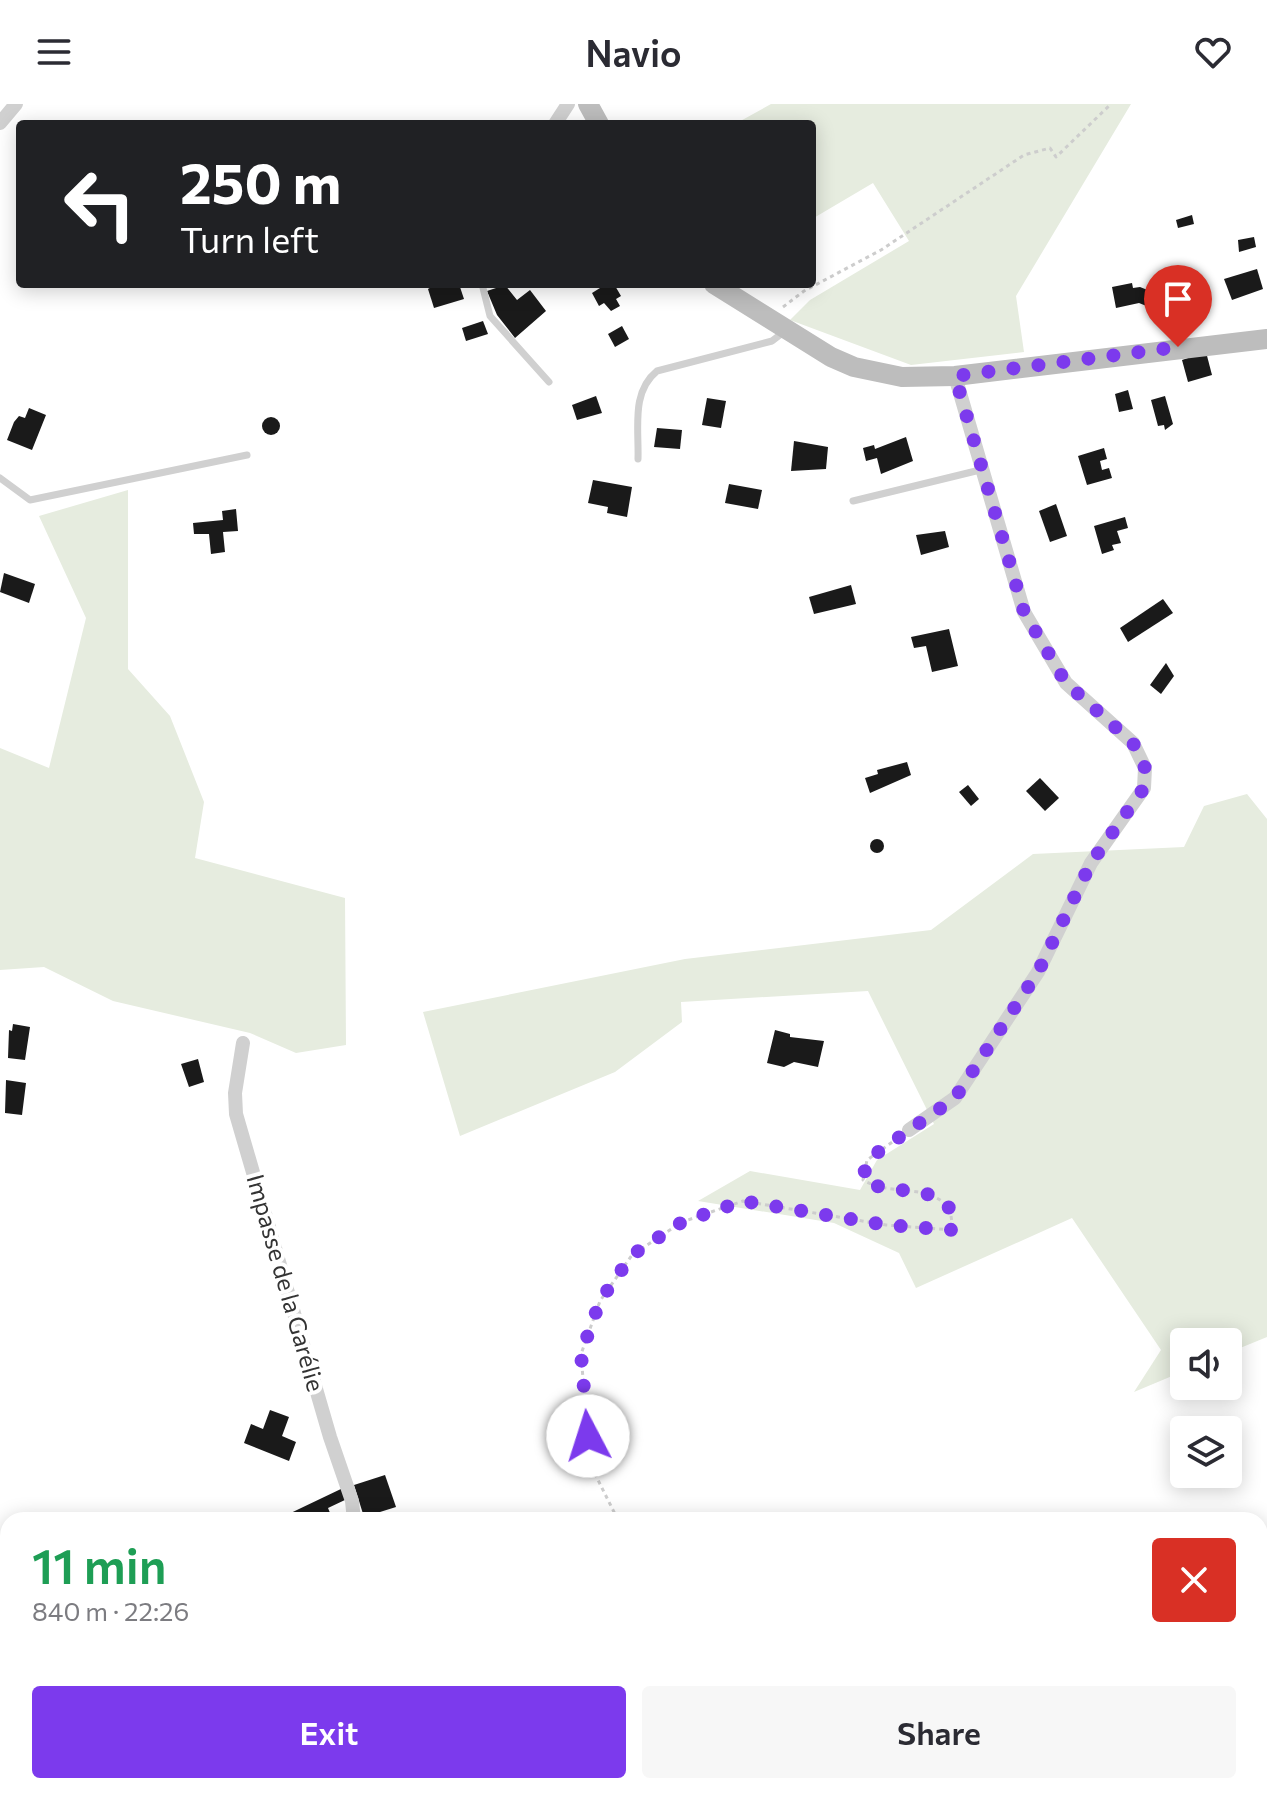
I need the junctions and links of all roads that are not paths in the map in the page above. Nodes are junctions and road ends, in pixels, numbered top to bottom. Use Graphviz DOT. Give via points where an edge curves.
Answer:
graph roads {
  1 [pos="16,104"];
  2 [pos="0,123"];
  3 [pos="483,288"];
  4 [pos="720,288"];
  5 [pos="778,327"];
  6 [pos="1267,339"];
  7 [pos="955,376"];
  8 [pos="549,382"];
  9 [pos="247,455"];
  10 [pos="638,459"];
  11 [pos="980,470"];
  12 [pos="0,478"];
  13 [pos="853,501"];
  14 [pos="243,1043"];
  15 [pos="909,1130"];
  16 [pos="353,1512"];
  1 -- 2 [label="street"];
  3 -- 8 [label="lane" via="490,316"];
  4 -- 5 [label="main road"];
  5 -- 7 [label="main road" via="831,357 878,373"];
  5 -- 10 [label="lane" via="772,341 657,371 648,378 639,396"];
  6 -- 7 [label="main road"];
  7 -- 11 [label="street"];
  9 -- 12 [label="lane" via="30,500"];
  11 -- 13 [label="lane"];
  11 -- 15 [label="street" via="1024,612 1066,683 1133,743 1145,768 1144,788 1091,863 1038,972 955,1098"];
  14 -- 16 [label="street, Impasse de la Garélie" via="236,1114"];
}
